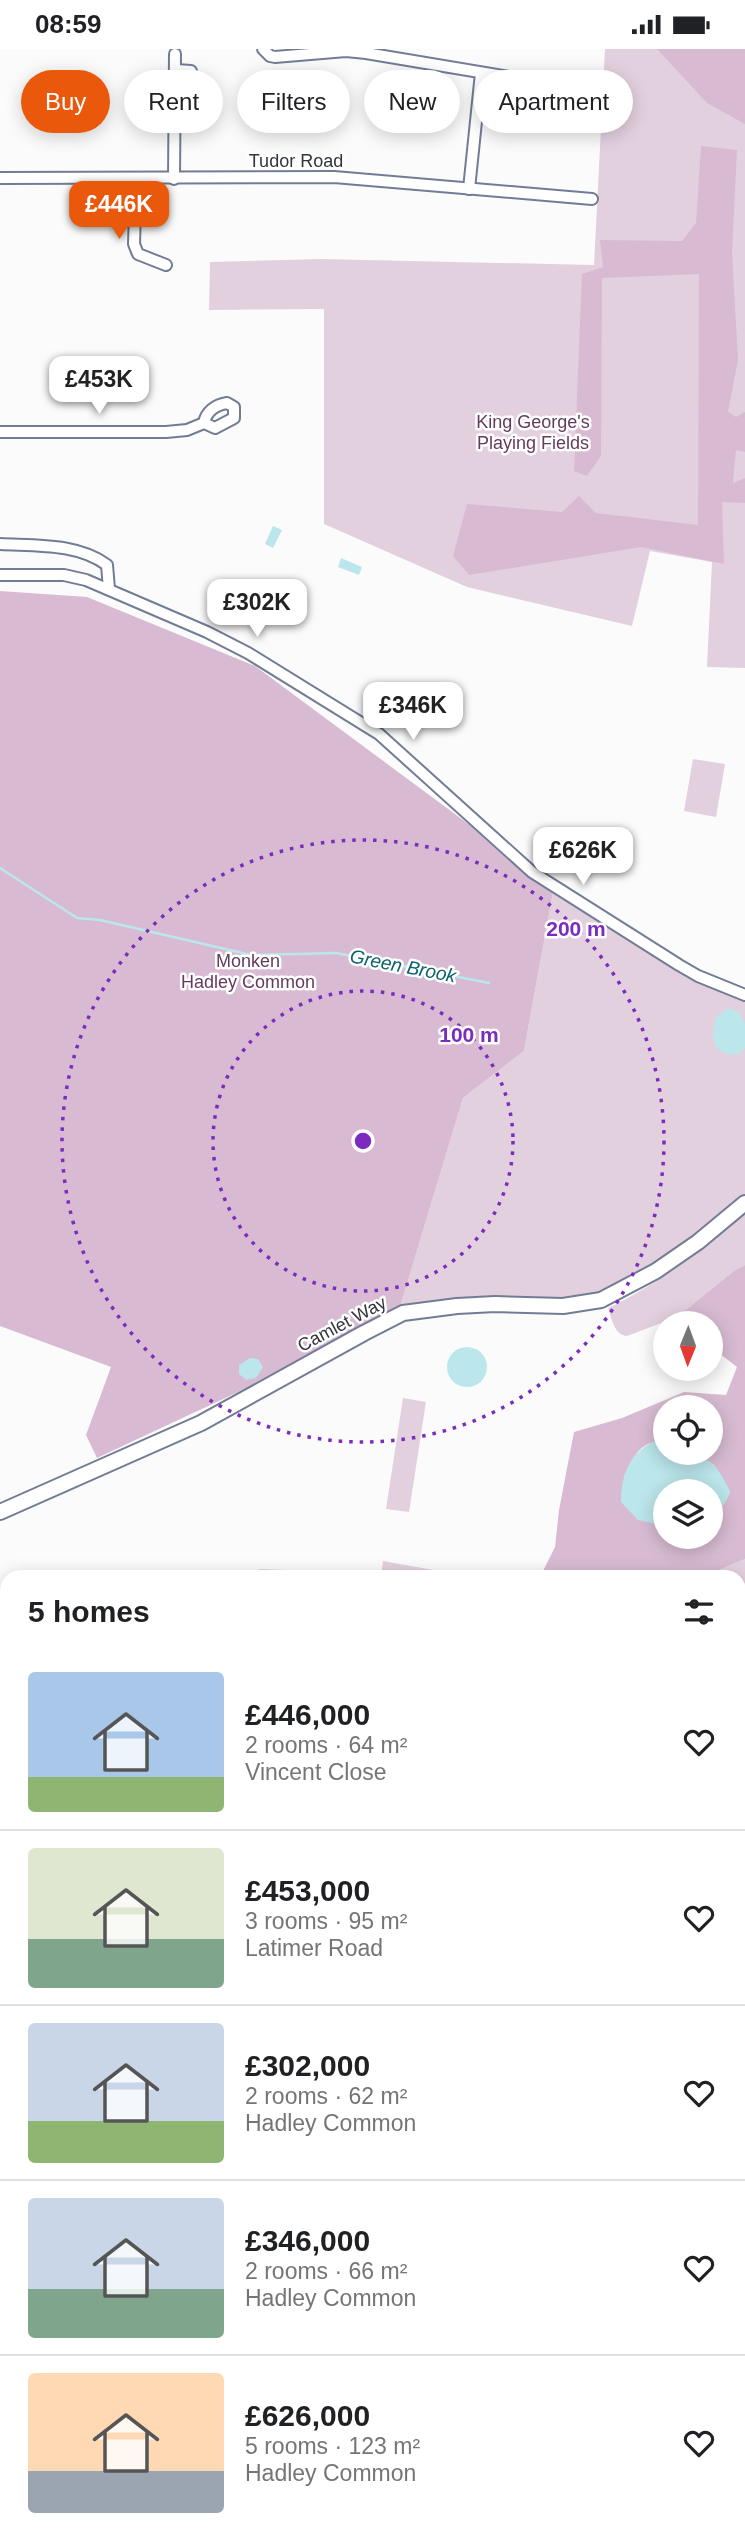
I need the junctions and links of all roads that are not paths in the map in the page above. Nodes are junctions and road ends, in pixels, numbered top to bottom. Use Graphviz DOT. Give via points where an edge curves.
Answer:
graph roads {
  1 [pos="263,49"];
  2 [pos="175,54"];
  3 [pos="176,70"];
  4 [pos="474,72"];
  5 [pos="175,133"];
  6 [pos="475,133"];
  7 [pos="0,178"];
  8 [pos="136,179"];
  9 [pos="174,179"];
  10 [pos="469,189"];
  11 [pos="592,199"];
  12 [pos="166,265"];
  13 [pos="204,423"];
  14 [pos="0,432"];
  15 [pos="0,544"];
  16 [pos="0,575"];
  17 [pos="109,589"];
  18 [pos="745,995"];
  19 [pos="745,1203"];
  20 [pos="0,1512"];
  1 -- 4 [label="street" via="275,57 366,53"];
  2 -- 3 [label="street"];
  5 -- 9 [label="street"];
  6 -- 10 [label="street"];
  7 -- 8 [label="street, Tudor Road"];
  8 -- 9 [label="street, Tudor Road"];
  8 -- 12 [label="street" via="133,257"];
  9 -- 10 [label="street, Tudor Road" via="334,177"];
  10 -- 11 [label="street, Tudor Road"];
  13 -- 14 [label="street" via="166,432"];
  15 -- 17 [label="street" via="95,556 107,565"];
  16 -- 17 [label="street" via="64,575"];
  17 -- 18 [label="street" via="226,641 379,734 548,883 698,976"];
  19 -- 20 [label="street, Camlet Way" via="656,1271 601,1300 563,1306 457,1306 404,1314 201,1423"];
}
